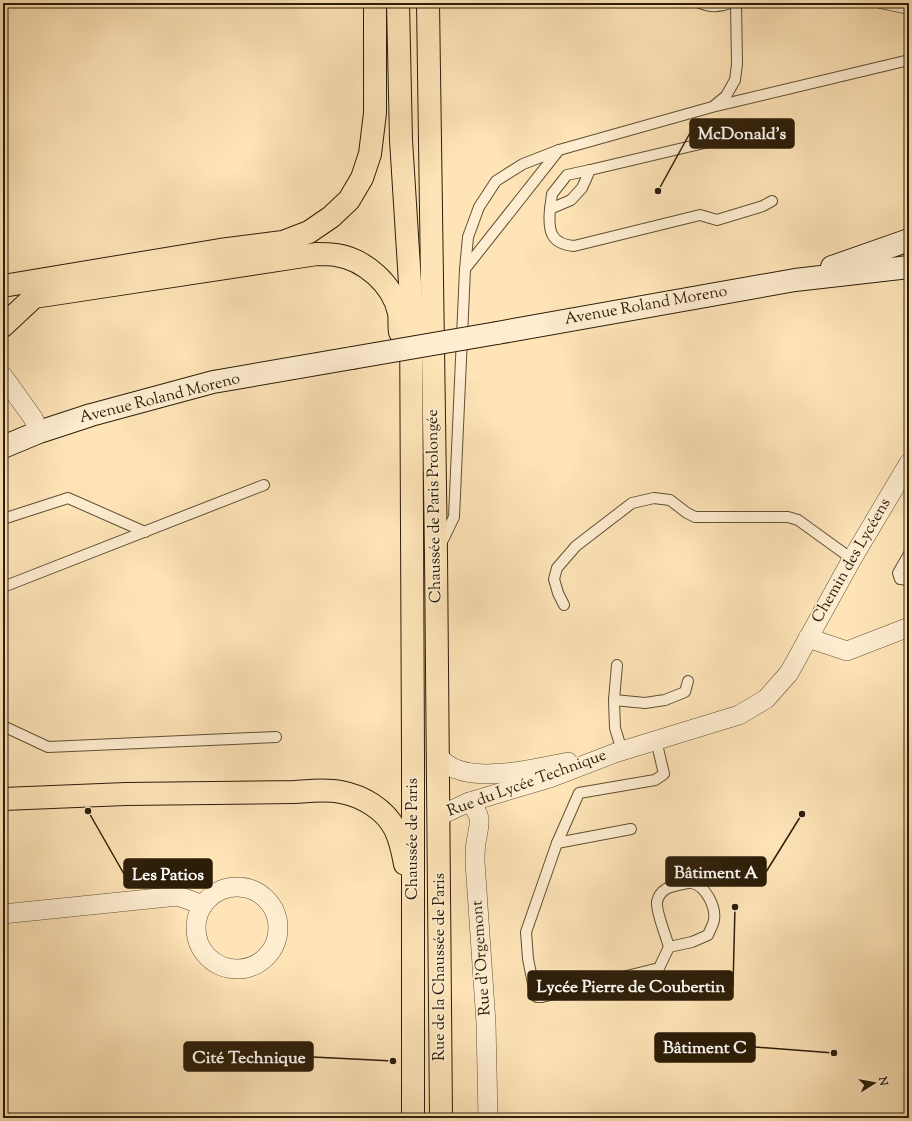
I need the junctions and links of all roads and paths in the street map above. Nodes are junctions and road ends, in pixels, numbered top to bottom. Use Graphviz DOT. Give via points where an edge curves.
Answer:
graph roads {
  1 [pos="375,3"];
  2 [pos="398,3"];
  3 [pos="428,3"];
  4 [pos="700,3"];
  5 [pos="730,3"];
  6 [pos="736,3"];
  7 [pos="881,3"];
  8 [pos="909,9"];
  9 [pos="909,60"];
  10 [pos="712,107"];
  11 [pos="774,142"];
  12 [pos="560,150"];
  13 [pos="590,170"];
  14 [pos="772,201"];
  15 [pos="550,209"];
  16 [pos="909,240"];
  17 [pos="909,267"];
  18 [pos="465,269"];
  19 [pos="795,280"];
  20 [pos="3,286"];
  21 [pos="3,326"];
  22 [pos="3,376"];
  23 [pos="39,432"];
  24 [pos="3,447"];
  25 [pos="909,463"];
  26 [pos="264,485"];
  27 [pos="3,519"];
  28 [pos="145,532"];
  29 [pos="909,554"];
  30 [pos="436,555"];
  31 [pos="852,559"];
  32 [pos="909,580"];
  33 [pos="3,587"];
  34 [pos="412,600"];
  35 [pos="564,605"];
  36 [pos="909,627"];
  37 [pos="808,638"];
  38 [pos="617,665"];
  39 [pos="688,681"];
  40 [pos="614,700"];
  41 [pos="3,726"];
  42 [pos="276,737"];
  43 [pos="656,740"];
  44 [pos="618,752"];
  45 [pos="438,757"];
  46 [pos="3,799"];
  47 [pos="469,802"];
  48 [pos="439,816"];
  49 [pos="631,829"];
  50 [pos="557,843"];
  51 [pos="203,905"];
  52 [pos="3,914"];
  53 [pos="412,924"];
  54 [pos="669,947"];
  55 [pos="413,1118"];
  56 [pos="441,1118"];
  57 [pos="488,1118"];
  1 -- 20 [label="main road" via="375,113 370,154 362,178 349,200 331,217 309,232 283,242"];
  2 -- 34 [label="main road" via="401,140 411,299"];
  3 -- 30 [label="main road, Chaussée de Paris Prolongée"];
  4 -- 5 [label="lane" via="707,6"];
  6 -- 10 [label="lane" via="735,80 726,96"];
  7 -- 8 [label="lane"];
  9 -- 10 [label="lane"];
  10 -- 12 [label="lane"];
  11 -- 13 [label="lane" via="734,136"];
  12 -- 18 [label="lane"];
  12 -- 18 [label="lane" via="523,164 496,181 479,206 468,237"];
  13 -- 15 [label="lane" via="582,188 571,200"];
  13 -- 15 [label="lane" via="567,175 552,194"];
  14 -- 15 [label="lane" via="716,220 700,215 574,246 556,241 549,221"];
  16 -- 19 [label="street, Avenue Roland Moreno"];
  17 -- 19 [label="street, Avenue Roland Moreno"];
  18 -- 30 [label="lane" via="454,517"];
  19 -- 23 [label="street, Avenue Roland Moreno, bridge" via="213,382"];
  21 -- 34 [label="main road" via="34,297 317,254 336,254 355,260 368,268 394,298 399,314 402,535"];
  22 -- 23 [label="street" via="33,418"];
  23 -- 24 [label="street, Avenue Roland Moreno"];
  25 -- 31 [label="street, Chemin des Lycéens"];
  26 -- 28 [label="lane"];
  27 -- 28 [label="lane" via="68,498"];
  28 -- 33 [label="lane"];
  29 -- 32 [label="lane" via="898,573 900,579"];
  30 -- 45 [label="main road, Chaussée de Paris Prolongée"];
  31 -- 35 [label="lane" via="798,520 788,517 694,517 670,500 654,498 632,503 576,546 557,568 554,579"];
  31 -- 37 [label="street, Chemin des Lycéens"];
  34 -- 53 [label="main road, Chaussée de Paris"];
  36 -- 37 [label="street" via="847,651"];
  37 -- 43 [label="street, Rue du Lycée Technique" via="789,673 766,699 739,715"];
  38 -- 40 [label="lane"];
  39 -- 40 [label="lane" via="684,692 665,700 645,703"];
  40 -- 44 [label="lane"];
  41 -- 42 [label="lane" via="48,747"];
  43 -- 44 [label="street, Rue du Lycée Technique"];
  43 -- 50 [label="lane" via="664,774 655,780 579,793"];
  44 -- 45 [label="street, Rue du Lycée Technique" via="520,771 476,774 455,769"];
  44 -- 47 [label="street, Rue du Lycée Technique" via="550,778"];
  45 -- 48 [label="main road, Chaussée de Paris Prolongée"];
  46 -- 53 [label="main road" via="126,794 320,790 341,792 367,801 383,813 395,829 404,856"];
  47 -- 48 [label="street, Rue du Lycée Technique"];
  47 -- 57 [label="street, Rue d'Orgemont" via="477,810 480,823 475,862 486,1023"];
  48 -- 56 [label="main road, Rue de la Chaussée de Paris"];
  49 -- 50 [label="lane"];
  50 -- 54 [label="lane" via="526,932 528,959 537,997 659,968"];
  51 -- 51 [label="street" via="196,928 200,946 211,960 221,966 245,969 256,965 273,948 278,926 270,905 262,896 242,888 231,888 210,897"];
  51 -- 52 [label="street" via="178,896"];
  53 -- 55 [label="main road, Rue de la Chaussée de Paris"];
  54 -- 54 [label="lane" via="708,935 714,921 714,911 706,892 691,882 666,889 660,894 657,903 660,921"];
}
